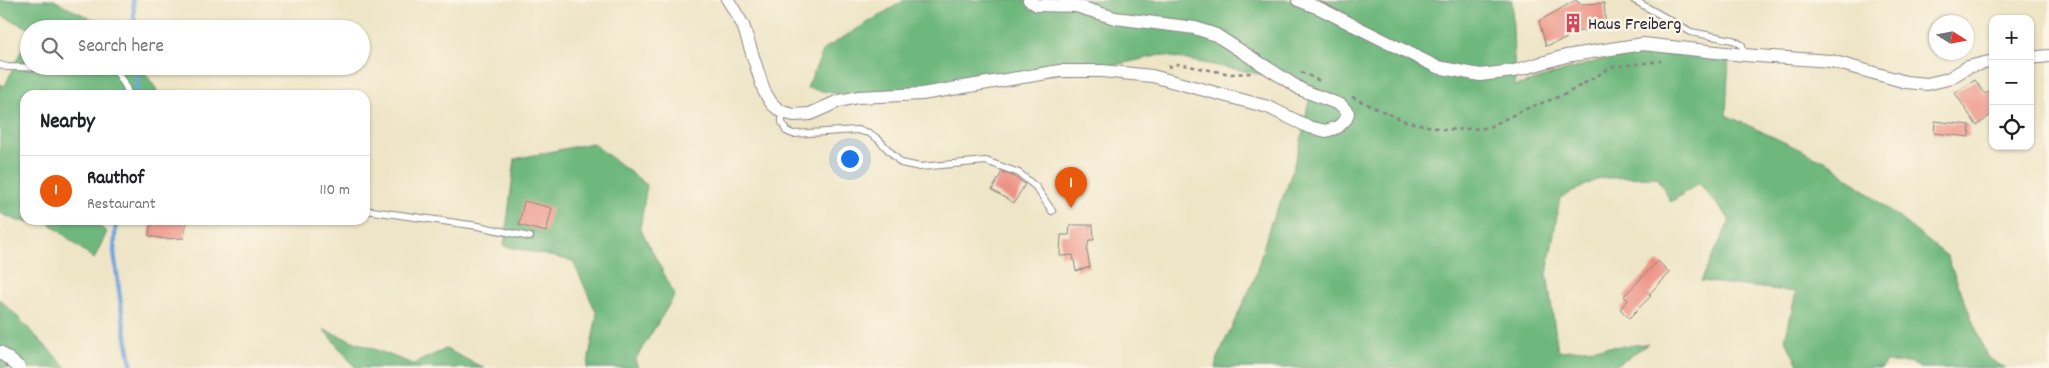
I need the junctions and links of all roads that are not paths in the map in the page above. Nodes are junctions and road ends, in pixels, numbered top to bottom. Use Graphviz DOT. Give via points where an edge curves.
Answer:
graph roads {
  1 [pos="728,0"];
  2 [pos="1029,0"];
  3 [pos="1298,0"];
  4 [pos="1634,0"];
  5 [pos="1744,55"];
  6 [pos="2049,56"];
  7 [pos="2034,58"];
  8 [pos="1989,62"];
  9 [pos="0,65"];
  10 [pos="20,67"];
  11 [pos="119,75"];
  12 [pos="127,90"];
  13 [pos="782,112"];
  14 [pos="370,211"];
  15 [pos="1052,211"];
  16 [pos="530,238"];
  17 [pos="0,352"];
  18 [pos="20,368"];
  1 -- 13 [label="street" via="742,25 764,91"];
  2 -- 13 [label="street" via="1037,5 1076,6 1115,18 1195,28 1216,35 1302,90 1341,105 1348,113 1346,119 1338,128 1326,131 1309,127 1268,107 1152,76 1102,71 1059,71 922,94 858,97 839,101 810,114"];
  3 -- 5 [label="street" via="1437,67 1480,75 1514,71 1566,56 1643,44"];
  4 -- 5 [label="lane" via="1691,32 1733,40 1742,45"];
  5 -- 8 [label="street" via="1831,61 1906,82 1927,84"];
  6 -- 7 [label="street"];
  9 -- 10 [label="lane"];
  11 -- 12 [label="lane"];
  13 -- 15 [label="lane" via="786,132 857,130 869,133 901,163 920,167 986,161 1000,165 1019,173 1036,187"];
  14 -- 16 [label="lane" via="478,226"];
  17 -- 18 [label="street"];
}
